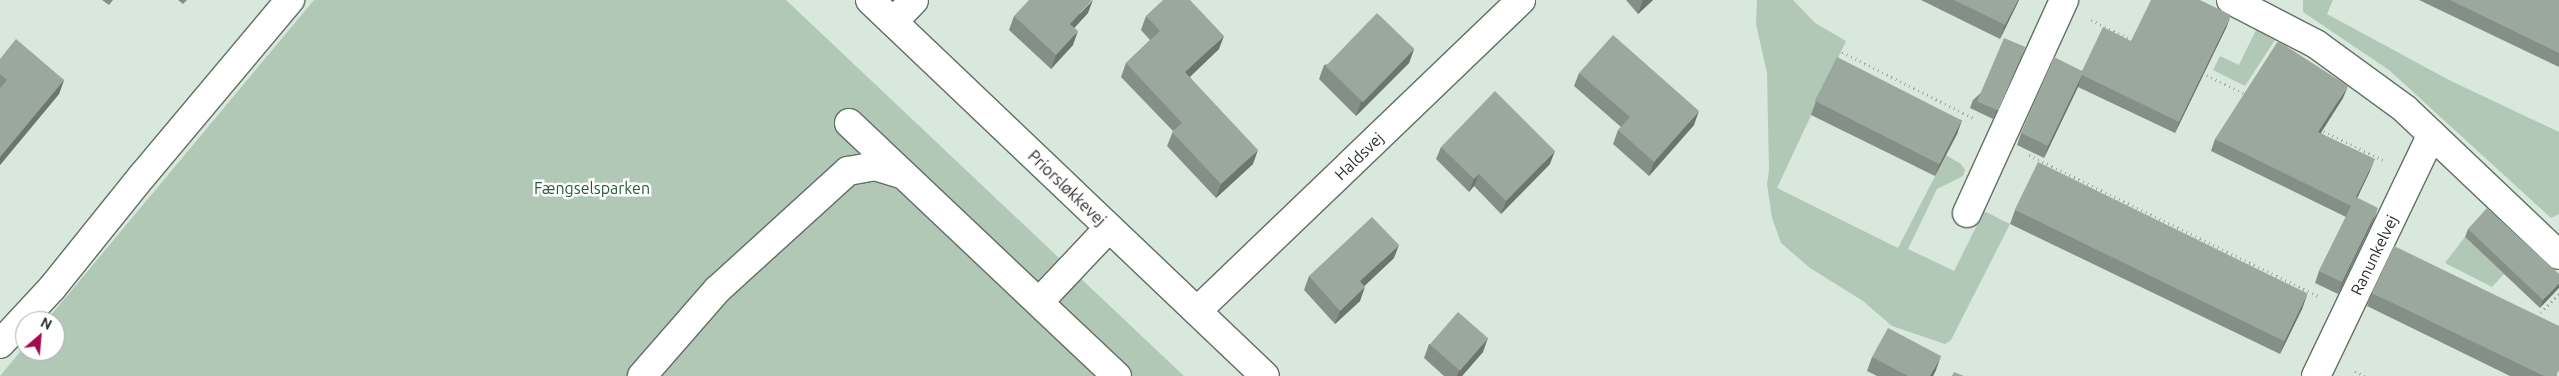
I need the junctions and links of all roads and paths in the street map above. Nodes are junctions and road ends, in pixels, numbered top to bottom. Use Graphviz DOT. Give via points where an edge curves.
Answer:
graph roads {
  1 [pos="290,0"];
  2 [pos="870,0"];
  3 [pos="914,0"];
  4 [pos="1522,0"];
  5 [pos="2232,0"];
  6 [pos="2063,3"];
  7 [pos="2277,10"];
  8 [pos="893,22"];
  9 [pos="2142,45"];
  10 [pos="1842,52"];
  11 [pos="2197,71"];
  12 [pos="2251,96"];
  13 [pos="849,123"];
  14 [pos="2314,127"];
  15 [pos="2432,134"];
  16 [pos="2002,137"];
  17 [pos="2413,174"];
  18 [pos="904,175"];
  19 [pos="1967,213"];
  20 [pos="1109,228"];
  21 [pos="2559,255"];
  22 [pos="2559,294"];
  23 [pos="1039,302"];
  24 [pos="2348,310"];
  25 [pos="1197,311"];
  26 [pos="2529,312"];
  27 [pos="2537,316"];
  28 [pos="2545,320"];
  29 [pos="0,344"];
  30 [pos="642,376"];
  31 [pos="1117,376"];
  32 [pos="1265,376"];
  33 [pos="2316,376"];
  1 -- 29 [label="street" via="52,288"];
  2 -- 8 [label="street, Priorsløkkevej"];
  3 -- 8 [label="street"];
  4 -- 25 [label="street, Haldsvej"];
  5 -- 7 [label="street"];
  6 -- 9 [label="path"];
  6 -- 16 [label="street"];
  7 -- 15 [label="street" via="2316,44 2405,109"];
  8 -- 20 [label="street, Priorsløkkevej"];
  10 -- 16 [label="path"];
  11 -- 12 [label="path"];
  13 -- 18 [label="street"];
  14 -- 17 [label="path"];
  15 -- 17 [label="street, Ranunkelvej"];
  15 -- 21 [label="street"];
  16 -- 19 [label="street"];
  16 -- 24 [label="path"];
  17 -- 24 [label="street, Ranunkelvej"];
  18 -- 23 [label="street"];
  18 -- 30 [label="street" via="875,166 848,171 717,290"];
  20 -- 23 [label="street"];
  20 -- 25 [label="street, Priorsløkkevej"];
  22 -- 27 [label="path"];
  23 -- 31 [label="street"];
  24 -- 33 [label="street, Ranunkelvej"];
  25 -- 32 [label="street, Priorsløkkevej"];
  26 -- 27 [label="path"];
  27 -- 28 [label="path"];
}
